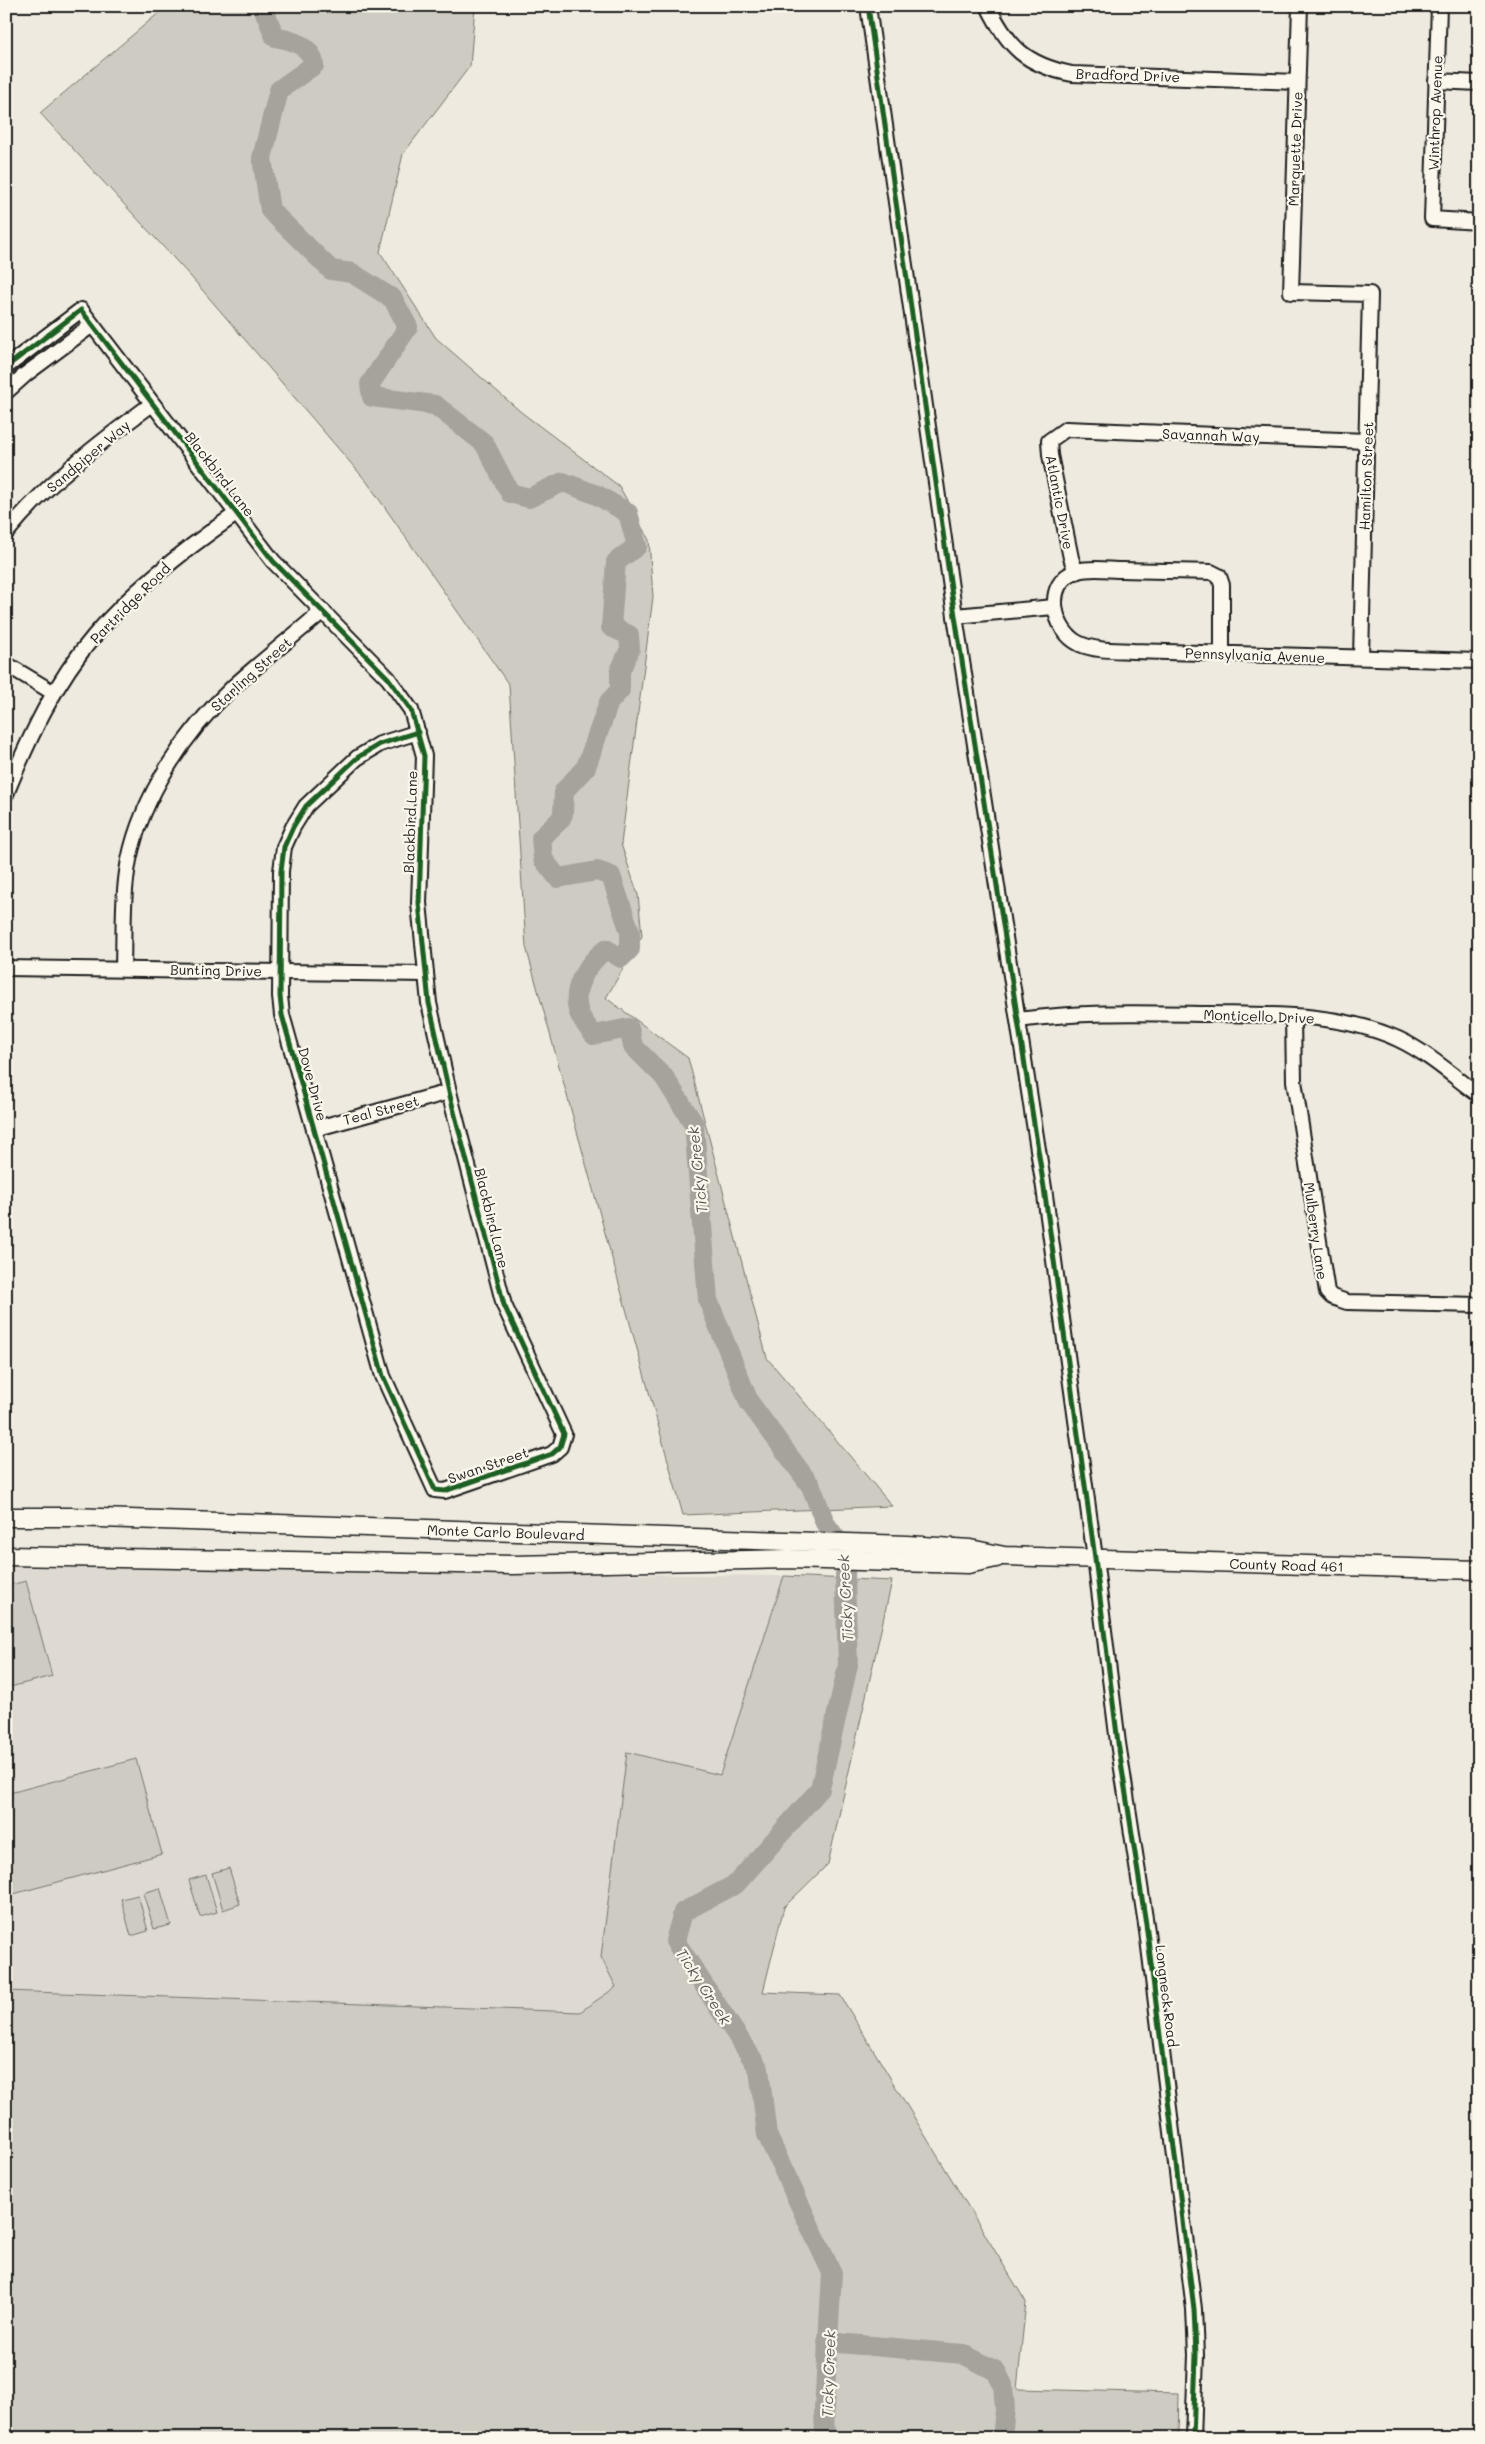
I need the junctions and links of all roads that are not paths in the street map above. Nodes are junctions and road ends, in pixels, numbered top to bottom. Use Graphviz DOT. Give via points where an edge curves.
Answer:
graph roads {
  1 [pos="868,6"];
  2 [pos="988,6"];
  3 [pos="1300,6"];
  4 [pos="1439,6"];
  5 [pos="1297,82"];
  6 [pos="1436,82"];
  7 [pos="1479,83"];
  8 [pos="1479,222"];
  9 [pos="1370,294"];
  10 [pos="92,325"];
  11 [pos="6,366"];
  12 [pos="6,392"];
  13 [pos="152,404"];
  14 [pos="1056,435"];
  15 [pos="1367,441"];
  16 [pos="236,514"];
  17 [pos="6,534"];
  18 [pos="1076,572"];
  19 [pos="1054,607"];
  20 [pos="323,611"];
  21 [pos="955,616"];
  22 [pos="1222,654"];
  23 [pos="1361,658"];
  24 [pos="1479,660"];
  25 [pos="6,664"];
  26 [pos="54,693"];
  27 [pos="418,732"];
  28 [pos="6,794"];
  29 [pos="6,968"];
  30 [pos="123,969"];
  31 [pos="280,971"];
  32 [pos="426,974"];
  33 [pos="1293,1016"];
  34 [pos="1018,1020"];
  35 [pos="449,1092"];
  36 [pos="1479,1096"];
  37 [pos="314,1129"];
  38 [pos="1479,1305"];
  39 [pos="564,1434"];
  40 [pos="435,1490"];
  41 [pos="6,1517"];
  42 [pos="790,1551"];
  43 [pos="6,1556"];
  44 [pos="1096,1558"];
  45 [pos="1479,1570"];
  46 [pos="1192,2438"];
  1 -- 21 [label="street, Longneck Road"];
  2 -- 5 [label="street, Bradford Drive" via="1012,46 1030,61 1049,69 1072,74"];
  3 -- 5 [label="street, Marquette Drive"];
  4 -- 6 [label="street, Winthrop Avenue"];
  5 -- 9 [label="street, Marquette Drive" via="1290,292"];
  6 -- 7 [label="street"];
  6 -- 8 [label="street, Winthrop Avenue" via="1432,219"];
  9 -- 15 [label="street, Hamilton Street"];
  10 -- 11 [label="street, Blackbird Lane" via="81,310"];
  10 -- 12 [label="street"];
  10 -- 13 [label="street, Blackbird Lane"];
  13 -- 16 [label="street, Blackbird Lane"];
  13 -- 17 [label="street, Sandpiper Way" via="60,475"];
  14 -- 15 [label="street, Savannah Way" via="1066,429"];
  14 -- 18 [label="street, Atlantic Drive" via="1049,441 1050,455"];
  15 -- 23 [label="street, Hamilton Street"];
  16 -- 20 [label="street, Blackbird Lane" via="273,561"];
  16 -- 26 [label="street, Partridge Road" via="189,546 140,589 94,635"];
  18 -- 19 [label="street" via="1066,578"];
  18 -- 22 [label="street" via="1211,572 1219,576 1222,584"];
  19 -- 21 [label="street"];
  19 -- 22 [label="street, Pennsylvania Avenue" via="1056,620 1069,638 1080,645 1125,651"];
  20 -- 27 [label="street, Blackbird Lane" via="388,678 411,710"];
  20 -- 30 [label="street, Starling Street" via="233,687 205,716 157,787 130,859 124,894"];
  21 -- 34 [label="street, Longneck Road"];
  22 -- 23 [label="street, Pennsylvania Avenue"];
  23 -- 24 [label="street, Pennsylvania Avenue"];
  25 -- 26 [label="street"];
  26 -- 28 [label="street, Partridge Road" via="25,748"];
  27 -- 31 [label="street, Dove Drive" via="380,744 357,758 306,806 292,827 284,847 281,871"];
  27 -- 32 [label="street, Blackbird Lane" via="424,756 419,903"];
  29 -- 30 [label="street, Bunting Drive"];
  30 -- 31 [label="street, Bunting Drive"];
  31 -- 32 [label="street, Bunting Drive"];
  31 -- 37 [label="street, Dove Drive" via="282,1014"];
  32 -- 35 [label="street, Blackbird Lane" via="429,1003"];
  33 -- 34 [label="street, Monticello Drive" via="1095,1012"];
  33 -- 36 [label="street, Monticello Drive" via="1366,1027 1398,1040 1426,1055"];
  33 -- 38 [label="street, Mulberry Lane" via="1294,1081 1326,1292 1347,1302"];
  34 -- 44 [label="street, Longneck Road"];
  35 -- 37 [label="street, Teal Street"];
  35 -- 39 [label="street, Blackbird Lane" via="504,1305"];
  37 -- 40 [label="street, Dove Drive" via="383,1376"];
  39 -- 40 [label="street, Swan Street" via="560,1447 552,1454 454,1490"];
  41 -- 42 [label="main road, Monte Carlo Boulevard" via="71,1517"];
  42 -- 43 [label="main road, Monte Carlo Boulevard" via="512,1565"];
  42 -- 44 [label="main road, Monte Carlo Boulevard" via="908,1554 970,1549 1004,1556"];
  44 -- 45 [label="main road, County Road 461"];
  44 -- 46 [label="street, Longneck Road" via="1190,2265 1196,2326"];
}
